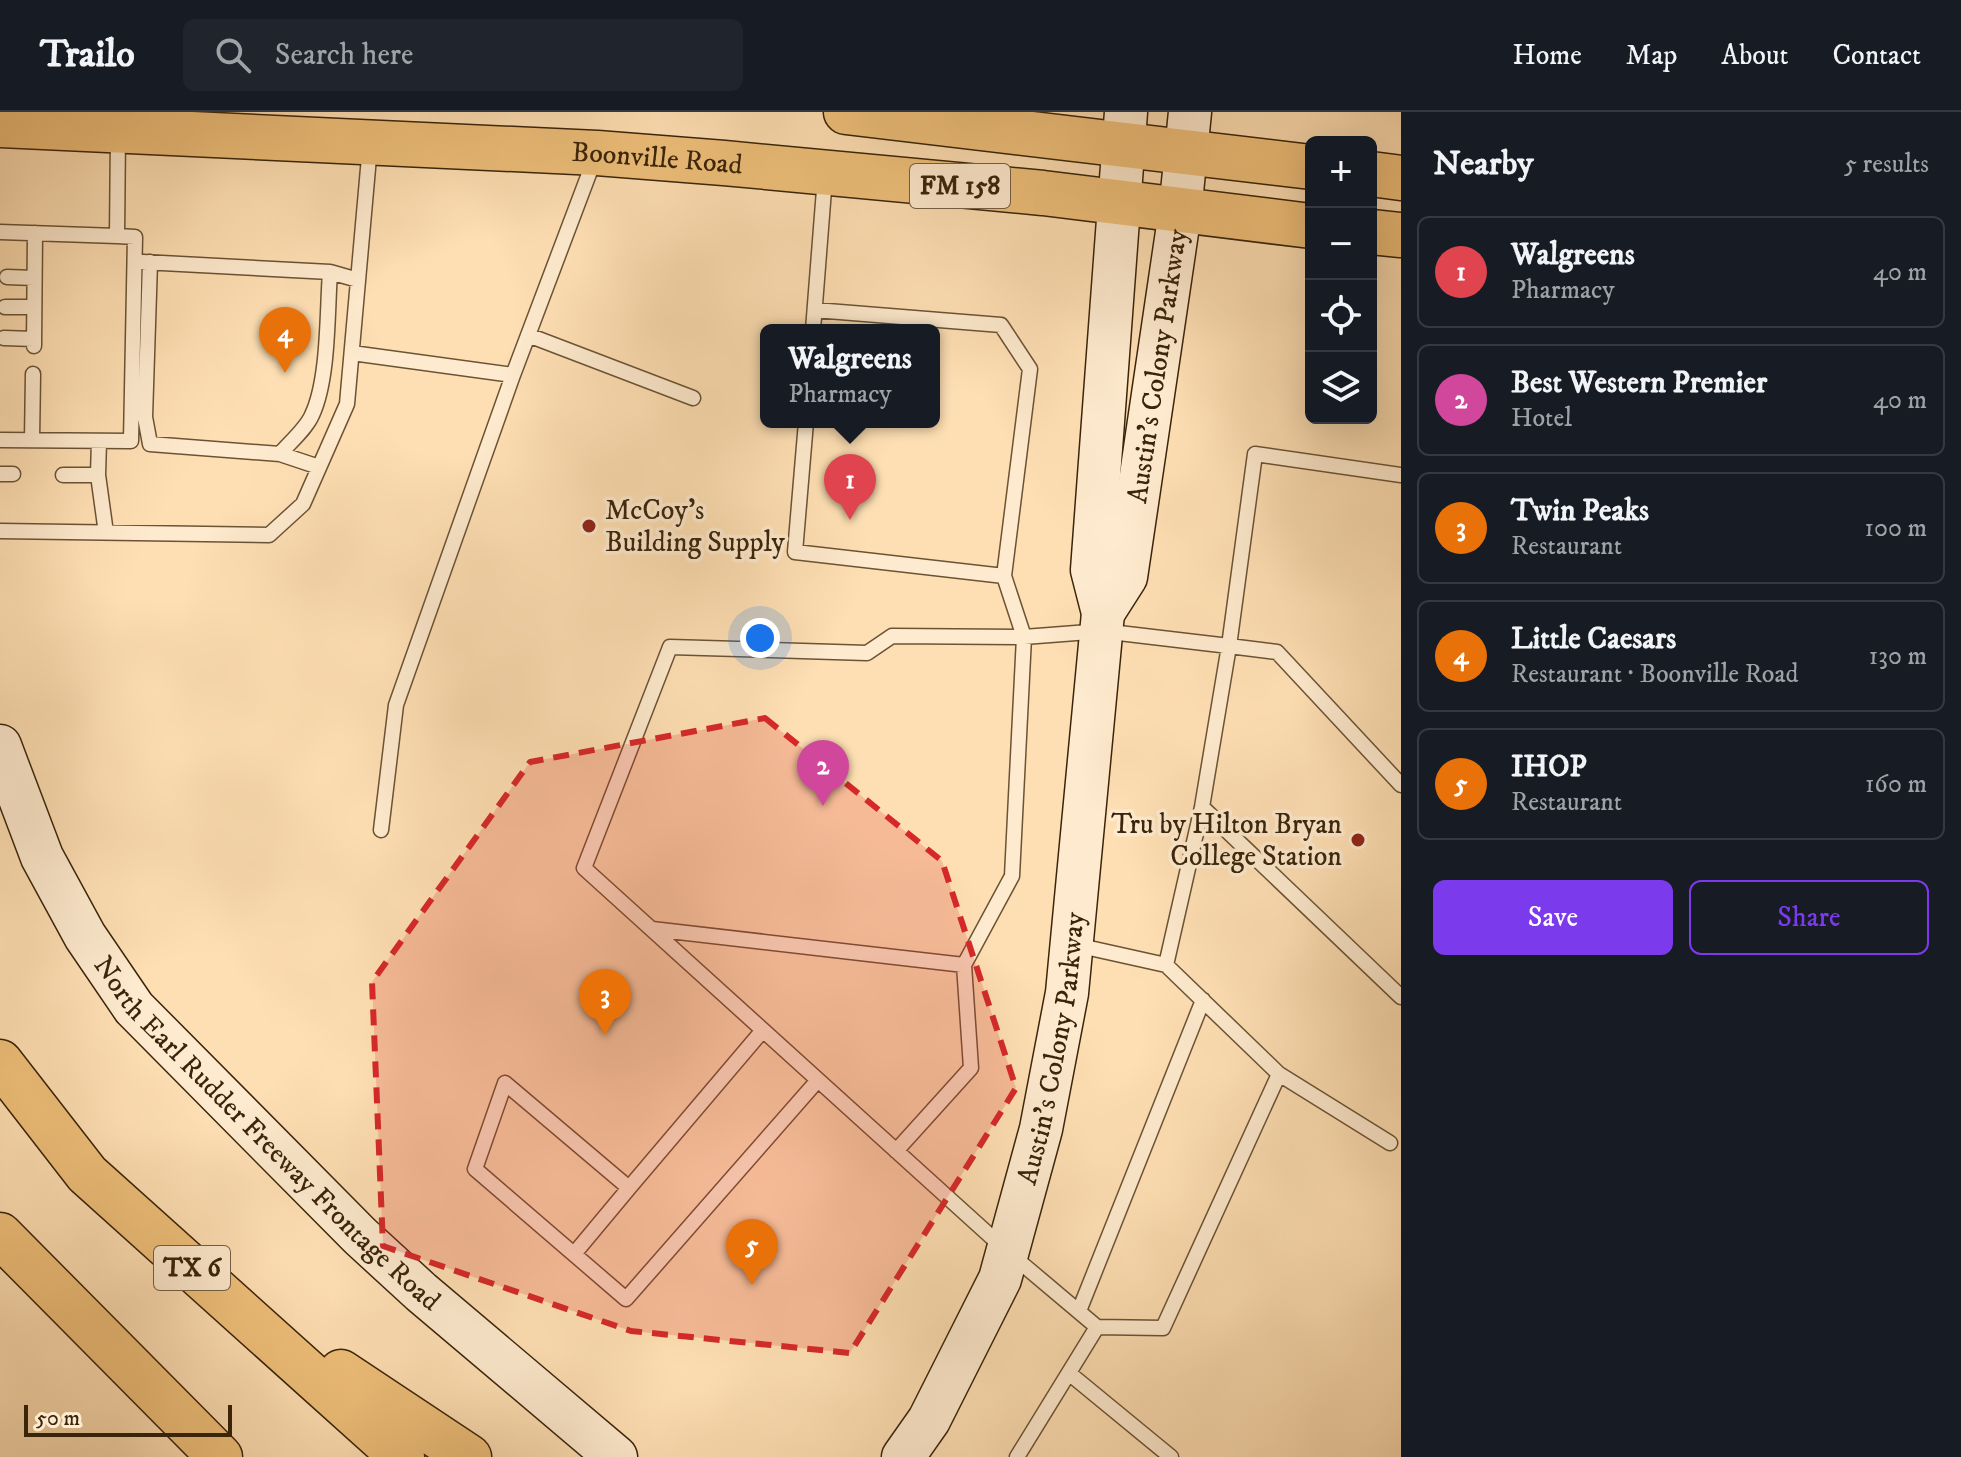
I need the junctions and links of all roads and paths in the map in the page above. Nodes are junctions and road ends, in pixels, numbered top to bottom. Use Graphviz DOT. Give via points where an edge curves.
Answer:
graph roads {
  1 [pos="846,112"];
  2 [pos="0,125"];
  3 [pos="370,128"];
  4 [pos="1125,128"];
  5 [pos="118,130"];
  6 [pos="1188,132"];
  7 [pos="597,153"];
  8 [pos="1305,165"];
  9 [pos="826,173"];
  10 [pos="1377,175"];
  11 [pos="1401,178"];
  12 [pos="1119,202"];
  13 [pos="1180,212"];
  14 [pos="1305,225"];
  15 [pos="0,232"];
  16 [pos="35,233"];
  17 [pos="1377,233"];
  18 [pos="1401,235"];
  19 [pos="117,236"];
  20 [pos="134,262"];
  21 [pos="150,262"];
  22 [pos="330,272"];
  23 [pos="7,277"];
  24 [pos="34,278"];
  25 [pos="358,280"];
  26 [pos="5,307"];
  27 [pos="34,307"];
  28 [pos="815,310"];
  29 [pos="814,324"];
  30 [pos="528,335"];
  31 [pos="4,338"];
  32 [pos="352,353"];
  33 [pos="33,374"];
  34 [pos="513,375"];
  35 [pos="693,398"];
  36 [pos="805,428"];
  37 [pos="0,440"];
  38 [pos="32,440"];
  39 [pos="99,441"];
  40 [pos="280,454"];
  41 [pos="319,467"];
  42 [pos="63,475"];
  43 [pos="98,475"];
  44 [pos="1401,475"];
  45 [pos="0,531"];
  46 [pos="106,533"];
  47 [pos="1004,576"];
  48 [pos="1103,622"];
  49 [pos="1024,637"];
  50 [pos="1229,646"];
  51 [pos="0,746"];
  52 [pos="1401,785"];
  53 [pos="1202,807"];
  54 [pos="381,830"];
  55 [pos="652,929"];
  56 [pos="1072,944"];
  57 [pos="964,965"];
  58 [pos="1166,965"];
  59 [pos="1401,997"];
  60 [pos="1203,1000"];
  61 [pos="763,1030"];
  62 [pos="0,1062"];
  63 [pos="1279,1074"];
  64 [pos="818,1080"];
  65 [pos="1390,1143"];
  66 [pos="896,1151"];
  67 [pos="629,1188"];
  68 [pos="0,1235"];
  69 [pos="1008,1252"];
  70 [pos="574,1254"];
  71 [pos="214,1288"];
  72 [pos="1079,1311"];
  73 [pos="1097,1327"];
  74 [pos="1070,1374"];
  75 [pos="220,1457"];
  76 [pos="402,1457"];
  77 [pos="469,1457"];
  78 [pos="616,1457"];
  79 [pos="903,1457"];
  80 [pos="1017,1457"];
  81 [pos="1171,1457"];
  1 -- 4 [label="main road, FM 158"];
  2 -- 5 [label="main road, Boonville Road / FM 158"];
  3 -- 5 [label="main road, Boonville Road / FM 158"];
  3 -- 7 [label="main road, Boonville Road / FM 158"];
  3 -- 25 [label="lane"];
  4 -- 6 [label="main road, FM 158"];
  4 -- 12 [label="street, Austin's Colony Parkway"];
  5 -- 19 [label="lane"];
  6 -- 8 [label="main road, FM 158"];
  6 -- 13 [label="street, Austin's Colony Parkway"];
  7 -- 9 [label="main road, Boonville Road / FM 158"];
  7 -- 30 [label="lane"];
  9 -- 12 [label="main road, Boonville Road / FM 158"];
  9 -- 28 [label="lane"];
  10 -- 11 [label="main road"];
  12 -- 13 [label="main road, Boonville Road / FM 158"];
  12 -- 48 [label="street, Austin's Colony Parkway" via="1092,570"];
  13 -- 14 [label="main road, Boonville Road / FM 158"];
  13 -- 48 [label="street, Austin's Colony Parkway" via="1126,577"];
  15 -- 16 [label="lane"];
  16 -- 19 [label="lane"];
  16 -- 24 [label="lane"];
  17 -- 18 [label="main road"];
  19 -- 20 [label="lane" via="135,237"];
  20 -- 21 [label="lane"];
  20 -- 39 [label="lane" via="131,441"];
  21 -- 22 [label="lane"];
  21 -- 40 [label="lane" via="145,417 150,444"];
  22 -- 25 [label="lane"];
  22 -- 40 [label="lane" via="322,369 312,416"];
  23 -- 24 [label="lane"];
  24 -- 27 [label="lane"];
  25 -- 32 [label="lane"];
  26 -- 27 [label="lane"];
  27 -- 31 [label="lane" via="34,342"];
  28 -- 29 [label="lane"];
  28 -- 47 [label="lane" via="1001,325 1030,369"];
  30 -- 34 [label="lane"];
  30 -- 35 [label="lane"];
  32 -- 34 [label="lane"];
  32 -- 41 [label="lane" via="347,404"];
  33 -- 38 [label="lane"];
  34 -- 54 [label="lane" via="396,705"];
  36 -- 47 [label="lane" via="795,552"];
  37 -- 38 [label="lane"];
  38 -- 39 [label="lane"];
  39 -- 43 [label="lane"];
  40 -- 41 [label="lane"];
  41 -- 46 [label="lane" via="303,504 269,535"];
  42 -- 43 [label="lane"];
  43 -- 46 [label="lane"];
  44 -- 50 [label="lane" via="1255,454"];
  45 -- 46 [label="lane"];
  47 -- 49 [label="lane"];
  48 -- 49 [label="lane"];
  48 -- 50 [label="lane"];
  48 -- 56 [label="street, Austin's Colony Parkway"];
  49 -- 55 [label="lane" via="892,636 867,653 670,647 584,868"];
  49 -- 57 [label="lane" via="1012,876"];
  50 -- 52 [label="lane" via="1277,652"];
  50 -- 53 [label="lane"];
  51 -- 78 [label="street, North Earl Rudder Freeway Frontage Road" via="42,857 85,936 134,1008 410,1283"];
  53 -- 58 [label="lane"];
  53 -- 59 [label="lane"];
  55 -- 57 [label="lane"];
  55 -- 61 [label="lane"];
  56 -- 58 [label="lane"];
  56 -- 69 [label="street, Austin's Colony Parkway" via="1041,1129"];
  57 -- 66 [label="lane" via="971,1068"];
  58 -- 60 [label="lane"];
  60 -- 63 [label="lane"];
  60 -- 72 [label="lane"];
  61 -- 64 [label="lane"];
  61 -- 67 [label="lane"];
  62 -- 71 [label="main road, TX 6" via="87,1174"];
  63 -- 65 [label="lane"];
  63 -- 73 [label="lane" via="1163,1328"];
  64 -- 66 [label="lane"];
  64 -- 70 [label="lane" via="626,1299"];
  66 -- 69 [label="lane"];
  67 -- 70 [label="lane"];
  67 -- 70 [label="lane" via="505,1083 475,1169"];
  68 -- 75 [label="main road"];
  69 -- 72 [label="lane"];
  69 -- 79 [label="street, Austin's Colony Parkway" via="1000,1279 929,1420"];
  71 -- 76 [label="main road, TX 6"];
  71 -- 77 [label="main road"];
  72 -- 73 [label="lane"];
  73 -- 74 [label="lane"];
  74 -- 80 [label="lane"];
  74 -- 81 [label="lane"];
}
